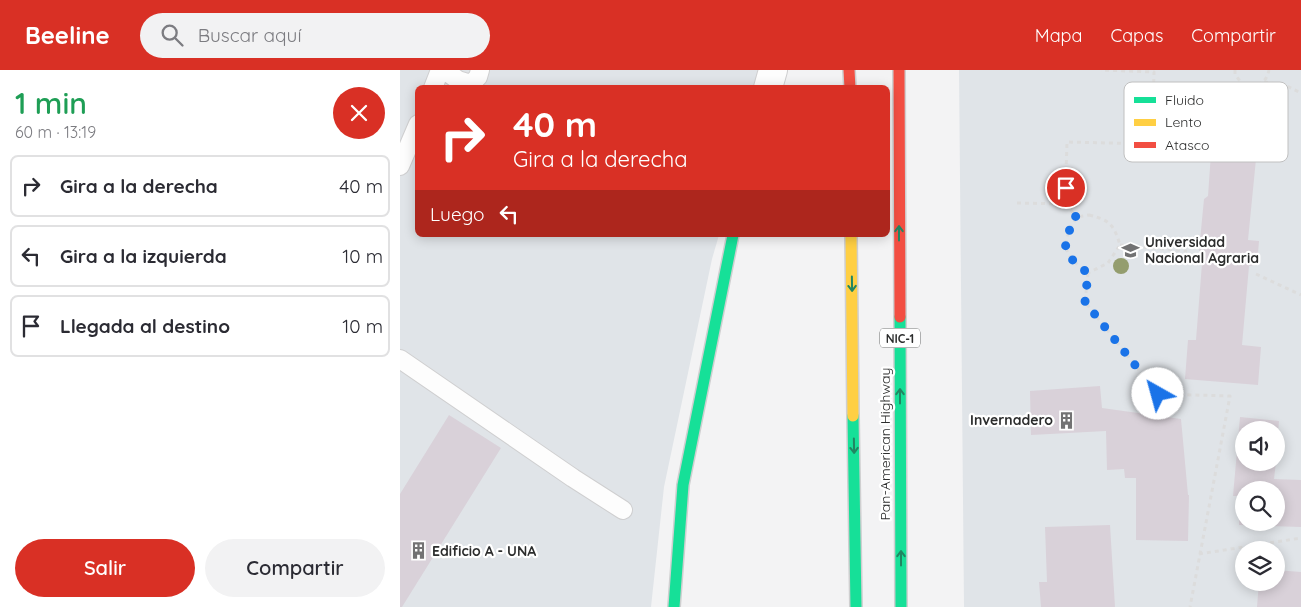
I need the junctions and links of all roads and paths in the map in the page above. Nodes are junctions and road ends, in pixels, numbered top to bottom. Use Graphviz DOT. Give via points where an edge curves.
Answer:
graph roads {
  1 [pos="440,70"];
  2 [pos="444,70"];
  3 [pos="480,70"];
  4 [pos="773,70"];
  5 [pos="849,70"];
  6 [pos="899,70"];
  7 [pos="1101,70"];
  8 [pos="1235,70"];
  9 [pos="1269,70"];
  10 [pos="1154,82"];
  11 [pos="1241,82"];
  12 [pos="1264,82"];
  13 [pos="434,85"];
  14 [pos="769,85"];
  15 [pos="850,85"];
  16 [pos="1288,86"];
  17 [pos="1301,93"];
  18 [pos="415,131"];
  19 [pos="1124,143"];
  20 [pos="400,166"];
  21 [pos="1017,203"];
  22 [pos="1065,204"];
  23 [pos="1077,218"];
  24 [pos="733,237"];
  25 [pos="851,237"];
  26 [pos="1120,245"];
  27 [pos="1187,251"];
  28 [pos="1088,273"];
  29 [pos="1256,274"];
  30 [pos="1301,295"];
  31 [pos="400,359"];
  32 [pos="623,510"];
  33 [pos="1301,538"];
  34 [pos="1199,554"];
  35 [pos="674,607"];
  36 [pos="856,607"];
  37 [pos="901,607"];
  38 [pos="1190,607"];
  1 -- 13 [label="lane"];
  2 -- 3 [label="lane" via="471,84"];
  4 -- 14 [label="street"];
  5 -- 15 [label="main road"];
  37 -- 6 [label="main road, Pan-American Highway / NIC-1, one-way"];
  7 -- 10 [label="path" via="1154,72"];
  8 -- 11 [label="path"];
  9 -- 12 [label="path"];
  16 -- 17 [label="path"];
  18 -- 20 [label="lane"];
  19 -- 22 [label="path" via="1067,142"];
  21 -- 22 [label="path"];
  22 -- 23 [label="path"];
  23 -- 26 [label="path" via="1089,215 1104,218 1115,229"];
  23 -- 28 [label="path" via="1068,231 1065,245 1072,262"];
  24 -- 35 [label="main road" via="683,485"];
  25 -- 36 [label="main road, one-way"];
  26 -- 27 [label="path"];
  26 -- 28 [label="path" via="1108,263"];
  28 -- 34 [label="path" via="1085,302 1158,394 1230,396"];
  29 -- 30 [label="path"];
  31 -- 32 [label="lane"];
  33 -- 34 [label="path"];
  34 -- 38 [label="path"];
}
